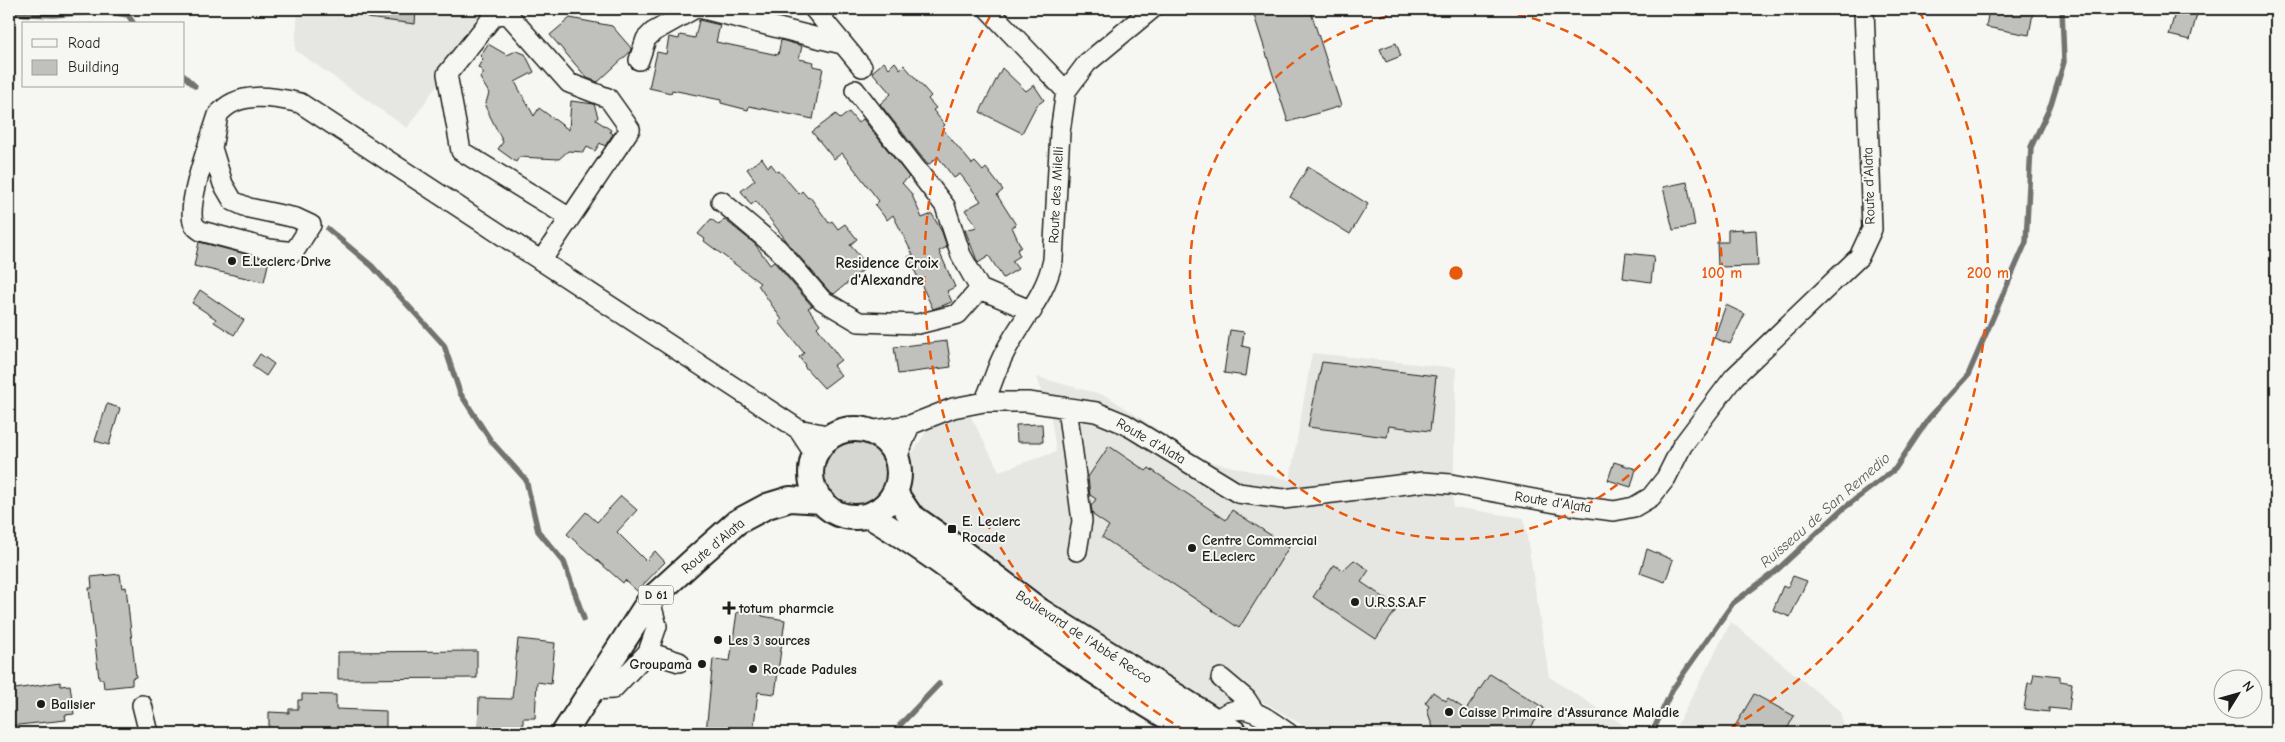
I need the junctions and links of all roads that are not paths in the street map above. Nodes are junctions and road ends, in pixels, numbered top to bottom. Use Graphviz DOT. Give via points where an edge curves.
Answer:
graph roads {
  1 [pos="694,9"];
  2 [pos="703,9"];
  3 [pos="814,9"];
  4 [pos="988,9"];
  5 [pos="1152,9"];
  6 [pos="1864,9"];
  7 [pos="842,44"];
  8 [pos="639,60"];
  9 [pos="862,68"];
  10 [pos="855,90"];
  11 [pos="1066,91"];
  12 [pos="218,115"];
  13 [pos="721,201"];
  14 [pos="570,218"];
  15 [pos="541,261"];
  16 [pos="980,290"];
  17 [pos="1032,311"];
  18 [pos="984,402"];
  19 [pos="1068,408"];
  20 [pos="910,425"];
  21 [pos="798,429"];
  22 [pos="869,431"];
  23 [pos="832,436"];
  24 [pos="815,455"];
  25 [pos="897,458"];
  26 [pos="812,478"];
  27 [pos="894,493"];
  28 [pos="790,499"];
  29 [pos="822,501"];
  30 [pos="868,515"];
  31 [pos="1077,551"];
  32 [pos="650,600"];
  33 [pos="648,652"];
  34 [pos="680,662"];
  35 [pos="1221,678"];
  36 [pos="590,690"];
  37 [pos="142,705"];
  38 [pos="1254,711"];
  39 [pos="1225,727"];
  40 [pos="149,733"];
  41 [pos="564,733"];
  42 [pos="1194,733"];
  43 [pos="1288,733"];
  1 -- 8 [label="street" via="653,32 646,39"];
  2 -- 7 [label="street"];
  3 -- 7 [label="street"];
  4 -- 11 [label="street"];
  5 -- 11 [label="street, Route des Milelli" via="1087,63"];
  6 -- 19 [label="street, Route d'Alata" via="1872,229 1859,257 1734,377 1682,446 1666,478 1651,497 1634,507 1605,510 1423,482 1283,498 1238,493 1125,424 1096,412"];
  7 -- 9 [label="street"];
  10 -- 16 [label="street" via="945,206 961,255"];
  11 -- 17 [label="street, Route des Milelli" via="1060,132 1053,260 1049,277"];
  12 -- 12 [label="street" via="197,184 192,216 194,225 201,231 269,249 294,252 311,225 233,201 223,184 212,148"];
  12 -- 15 [label="street" via="225,106 248,99 270,96 300,103"];
  13 -- 16 [label="street" via="778,249 822,300 860,322 918,324 958,314"];
  14 -- 14 [label="street" via="630,129 608,98 569,82 506,12 493,17 447,74 461,151"];
  14 -- 15 [label="street"];
  15 -- 21 [label="street"];
  16 -- 17 [label="street"];
  17 -- 18 [label="street, Route des Milelli" via="1004,352"];
  18 -- 19 [label="street, Route d'Alata" via="1028,402"];
  18 -- 20 [label="street, Route d'Alata" via="953,408"];
  19 -- 31 [label="street" via="1082,521"];
  20 -- 22 [label="street, Route d'Alata"];
  20 -- 25 [label="street"];
  21 -- 23 [label="street"];
  21 -- 24 [label="street"];
  22 -- 23 [label="main road" via="856,429"];
  22 -- 25 [label="main road" via="881,437"];
  23 -- 24 [label="main road"];
  24 -- 26 [label="main road"];
  25 -- 27 [label="main road" via="899,482"];
  26 -- 28 [label="main road, Route d'Alata / D 61"];
  26 -- 29 [label="main road"];
  27 -- 30 [label="main road" via="888,503"];
  27 -- 39 [label="main road, Boulevard de l'Abbé Recco" via="910,515 1040,612"];
  28 -- 29 [label="main road, Route d'Alata / D 61"];
  28 -- 32 [label="main road, Route d'Alata / D 61" via="767,506 737,522"];
  29 -- 30 [label="main road" via="843,515"];
  30 -- 42 [label="main road, Boulevard de l'Abbé Recco" via="1138,700"];
  32 -- 33 [label="street" via="657,626"];
  32 -- 36 [label="main road, Route d'Alata / D 61"];
  33 -- 34 [label="street"];
  33 -- 36 [label="street" via="613,689"];
  35 -- 38 [label="street" via="1246,699"];
  36 -- 41 [label="main road, Route d'Alata / D 61"];
  37 -- 40 [label="street"];
  38 -- 39 [label="street" via="1240,709 1223,714"];
  38 -- 43 [label="street"];
}
